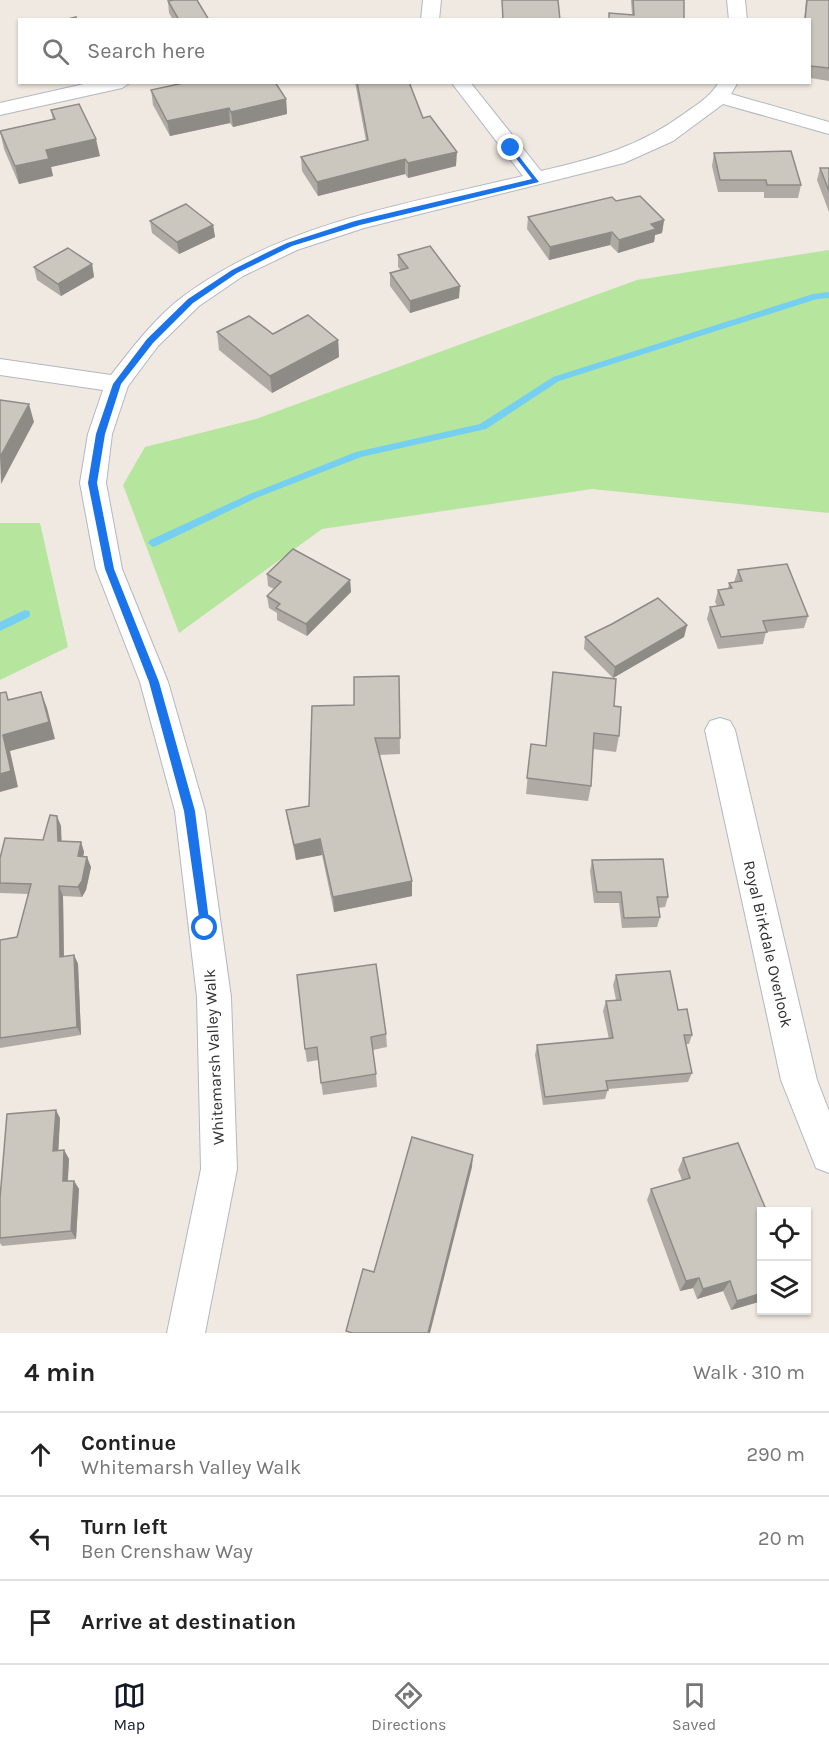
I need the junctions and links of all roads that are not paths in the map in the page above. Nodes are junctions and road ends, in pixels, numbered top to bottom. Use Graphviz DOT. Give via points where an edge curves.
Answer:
graph roads {
  1 [pos="432,0"];
  2 [pos="736,0"];
  3 [pos="430,18"];
  4 [pos="738,18"];
  5 [pos="113,84"];
  6 [pos="462,84"];
  7 [pos="725,90"];
  8 [pos="0,109"];
  9 [pos="828,128"];
  10 [pos="537,180"];
  11 [pos="0,367"];
  12 [pos="117,384"];
  13 [pos="720,730"];
  14 [pos="829,1155"];
  15 [pos="186,1333"];
  1 -- 3 [label="street"];
  2 -- 4 [label="street"];
  5 -- 8 [label="street"];
  6 -- 10 [label="street"];
  7 -- 9 [label="street"];
  7 -- 10 [label="street, Whitemarsh Valley Walk" via="666,137 616,159"];
  10 -- 12 [label="street, Whitemarsh Valley Walk" via="357,223 289,245 235,272 191,301 150,341"];
  11 -- 12 [label="street"];
  12 -- 15 [label="street, Whitemarsh Valley Walk" via="100,434 93,483 110,569 154,682 189,811 214,997 219,1169"];
  13 -- 14 [label="street, Royal Birkdale Overlook" via="800,1080"];
}
